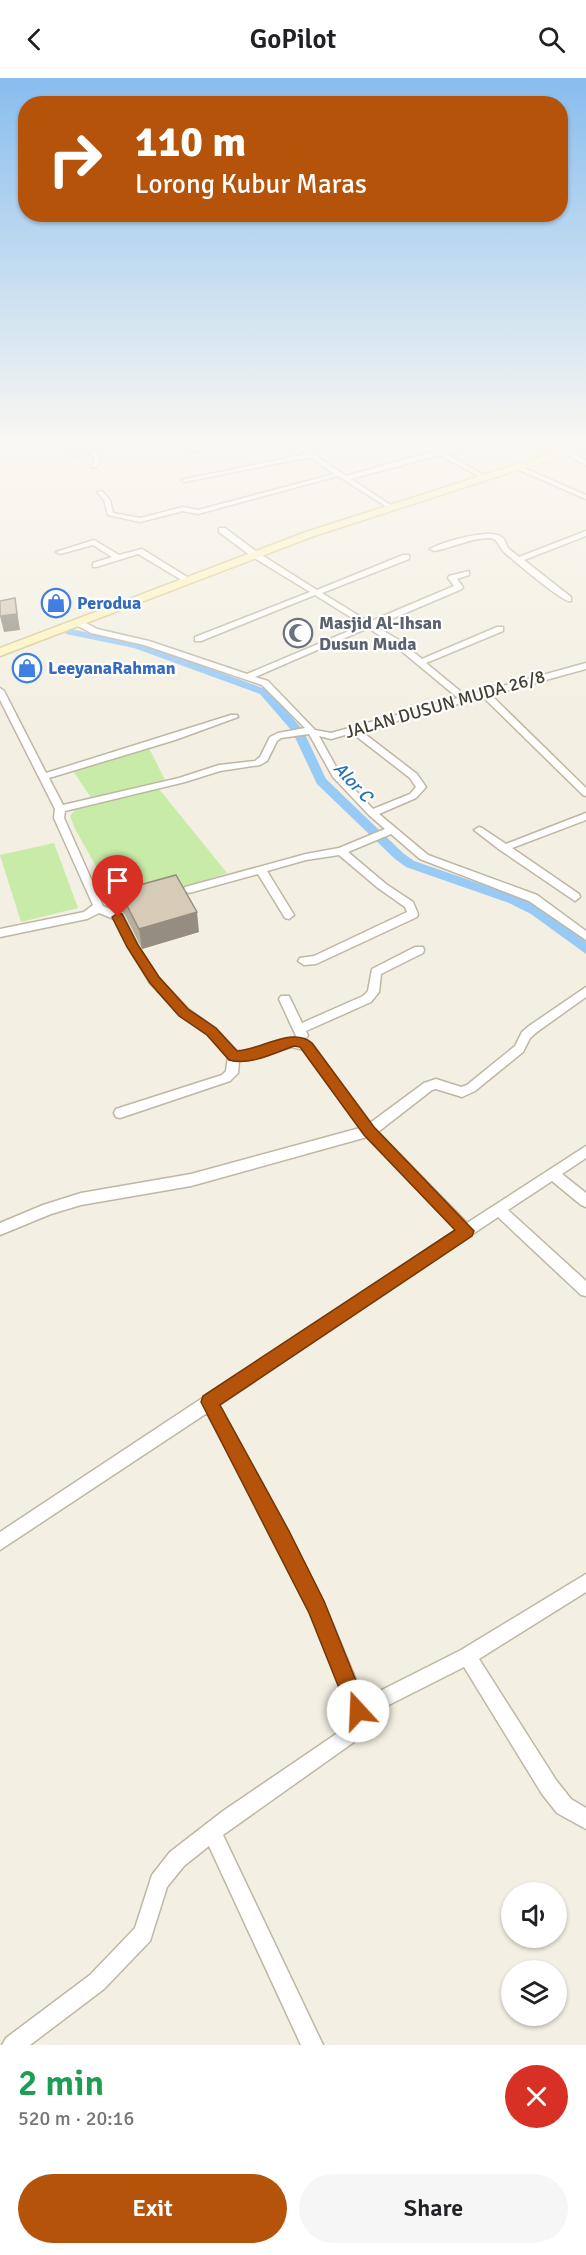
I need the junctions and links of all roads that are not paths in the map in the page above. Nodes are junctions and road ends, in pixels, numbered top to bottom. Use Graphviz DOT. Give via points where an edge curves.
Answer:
graph roads {
  1 [pos="227,534"];
  2 [pos="312,534"];
  3 [pos="584,534"];
  4 [pos="434,549"];
  5 [pos="60,552"];
  6 [pos="254,554"];
  7 [pos="117,557"];
  8 [pos="406,557"];
  9 [pos="518,560"];
  10 [pos="96,565"];
  11 [pos="466,573"];
  12 [pos="188,580"];
  13 [pos="316,593"];
  14 [pos="139,599"];
  15 [pos="568,599"];
  16 [pos="81,624"];
  17 [pos="369,625"];
  18 [pos="500,629"];
  19 [pos="0,638"];
  20 [pos="198,639"];
  21 [pos="0,652"];
  22 [pos="420,663"];
  23 [pos="586,666"];
  24 [pos="247,676"];
  25 [pos="0,690"];
  26 [pos="485,694"];
  27 [pos="465,700"];
  28 [pos="234,717"];
  29 [pos="354,730"];
  30 [pos="308,732"];
  31 [pos="44,777"];
  32 [pos="586,793"];
  33 [pos="60,809"];
  34 [pos="372,813"];
  35 [pos="586,816"];
  36 [pos="479,830"];
  37 [pos="389,832"];
  38 [pos="504,848"];
  39 [pos="341,851"];
  40 [pos="260,869"];
  41 [pos="189,889"];
  42 [pos="575,897"];
  43 [pos="97,908"];
  44 [pos="290,915"];
  45 [pos="0,933"];
  46 [pos="586,936"];
  47 [pos="419,950"];
  48 [pos="304,961"];
  49 [pos="586,991"];
  50 [pos="285,999"];
  51 [pos="300,1029"];
  52 [pos="303,1043"];
  53 [pos="234,1056"];
  54 [pos="120,1113"];
  55 [pos="369,1131"];
  56 [pos="586,1151"];
  57 [pos="552,1173"];
  58 [pos="586,1201"];
  59 [pos="498,1209"];
  60 [pos="0,1229"];
  61 [pos="466,1231"];
  62 [pos="586,1290"];
  63 [pos="209,1402"];
  64 [pos="0,1542"];
  65 [pos="586,1582"];
  66 [pos="468,1656"];
  67 [pos="358,1711"];
  68 [pos="586,1820"];
  69 [pos="212,1832"];
  70 [pos="13,2045"];
  71 [pos="312,2045"];
  1 -- 6 [label="street"];
  2 -- 6 [label="main road"];
  3 -- 9 [label="street"];
  4 -- 9 [label="street" via="489,536 501,540"];
  5 -- 7 [label="street" via="94,542"];
  6 -- 12 [label="main road"];
  6 -- 13 [label="street"];
  7 -- 10 [label="street"];
  7 -- 12 [label="street" via="139,551"];
  8 -- 13 [label="street"];
  9 -- 15 [label="street"];
  11 -- 17 [label="street" via="452,578 459,586"];
  12 -- 14 [label="main road"];
  13 -- 17 [label="street"];
  13 -- 20 [label="street"];
  14 -- 16 [label="main road"];
  14 -- 19 [label="main road" via="32,635"];
  16 -- 21 [label="main road"];
  16 -- 24 [label="street" via="107,636 146,643"];
  17 -- 22 [label="street"];
  17 -- 24 [label="street"];
  18 -- 22 [label="street"];
  22 -- 27 [label="street"];
  23 -- 26 [label="street, JALAN DUSUN MUDA 26/8"];
  24 -- 30 [label="street" via="274,690"];
  25 -- 31 [label="street"];
  26 -- 27 [label="street, JALAN DUSUN MUDA 26/8"];
  26 -- 32 [label="street"];
  27 -- 29 [label="street, JALAN DUSUN MUDA 26/8"];
  28 -- 31 [label="street"];
  29 -- 30 [label="street, JALAN DUSUN MUDA 26/8" via="327,737"];
  29 -- 34 [label="street" via="414,776 421,787 413,796"];
  30 -- 33 [label="street, JALAN DUSUN MUDA 26/8" via="273,739 266,756 257,763 219,768"];
  30 -- 34 [label="street" via="336,775"];
  31 -- 33 [label="street"];
  33 -- 43 [label="street" via="59,818"];
  34 -- 37 [label="street"];
  35 -- 38 [label="street"];
  36 -- 38 [label="street"];
  37 -- 39 [label="street"];
  37 -- 46 [label="street" via="441,866 533,898"];
  38 -- 42 [label="street"];
  39 -- 40 [label="street"];
  39 -- 48 [label="street" via="409,905 413,914 316,960"];
  40 -- 41 [label="street"];
  40 -- 44 [label="street"];
  43 -- 45 [label="street" via="87,915"];
  43 -- 53 [label="street" via="118,917 154,980 183,1012 212,1032"];
  47 -- 51 [label="street" via="376,972 374,992 367,999"];
  49 -- 55 [label="street" via="533,1029 519,1049 471,1088 462,1092 436,1084 428,1086"];
  50 -- 51 [label="street"];
  51 -- 52 [label="street"];
  52 -- 53 [label="street" via="294,1041"];
  52 -- 55 [label="street"];
  53 -- 54 [label="street" via="232,1073 226,1078"];
  55 -- 60 [label="street" via="191,1180 81,1199"];
  55 -- 61 [label="street"];
  56 -- 57 [label="street"];
  57 -- 58 [label="street"];
  57 -- 59 [label="street"];
  59 -- 61 [label="street"];
  59 -- 62 [label="street"];
  61 -- 63 [label="street"];
  63 -- 64 [label="street"];
  63 -- 67 [label="street" via="317,1608"];
  65 -- 66 [label="street"];
  66 -- 67 [label="street"];
  66 -- 68 [label="street" via="549,1787 564,1806"];
  67 -- 69 [label="street" via="358,1720 348,1736"];
  69 -- 70 [label="street" via="177,1859 159,1882 143,1934 97,1982"];
  69 -- 71 [label="street"];
}
